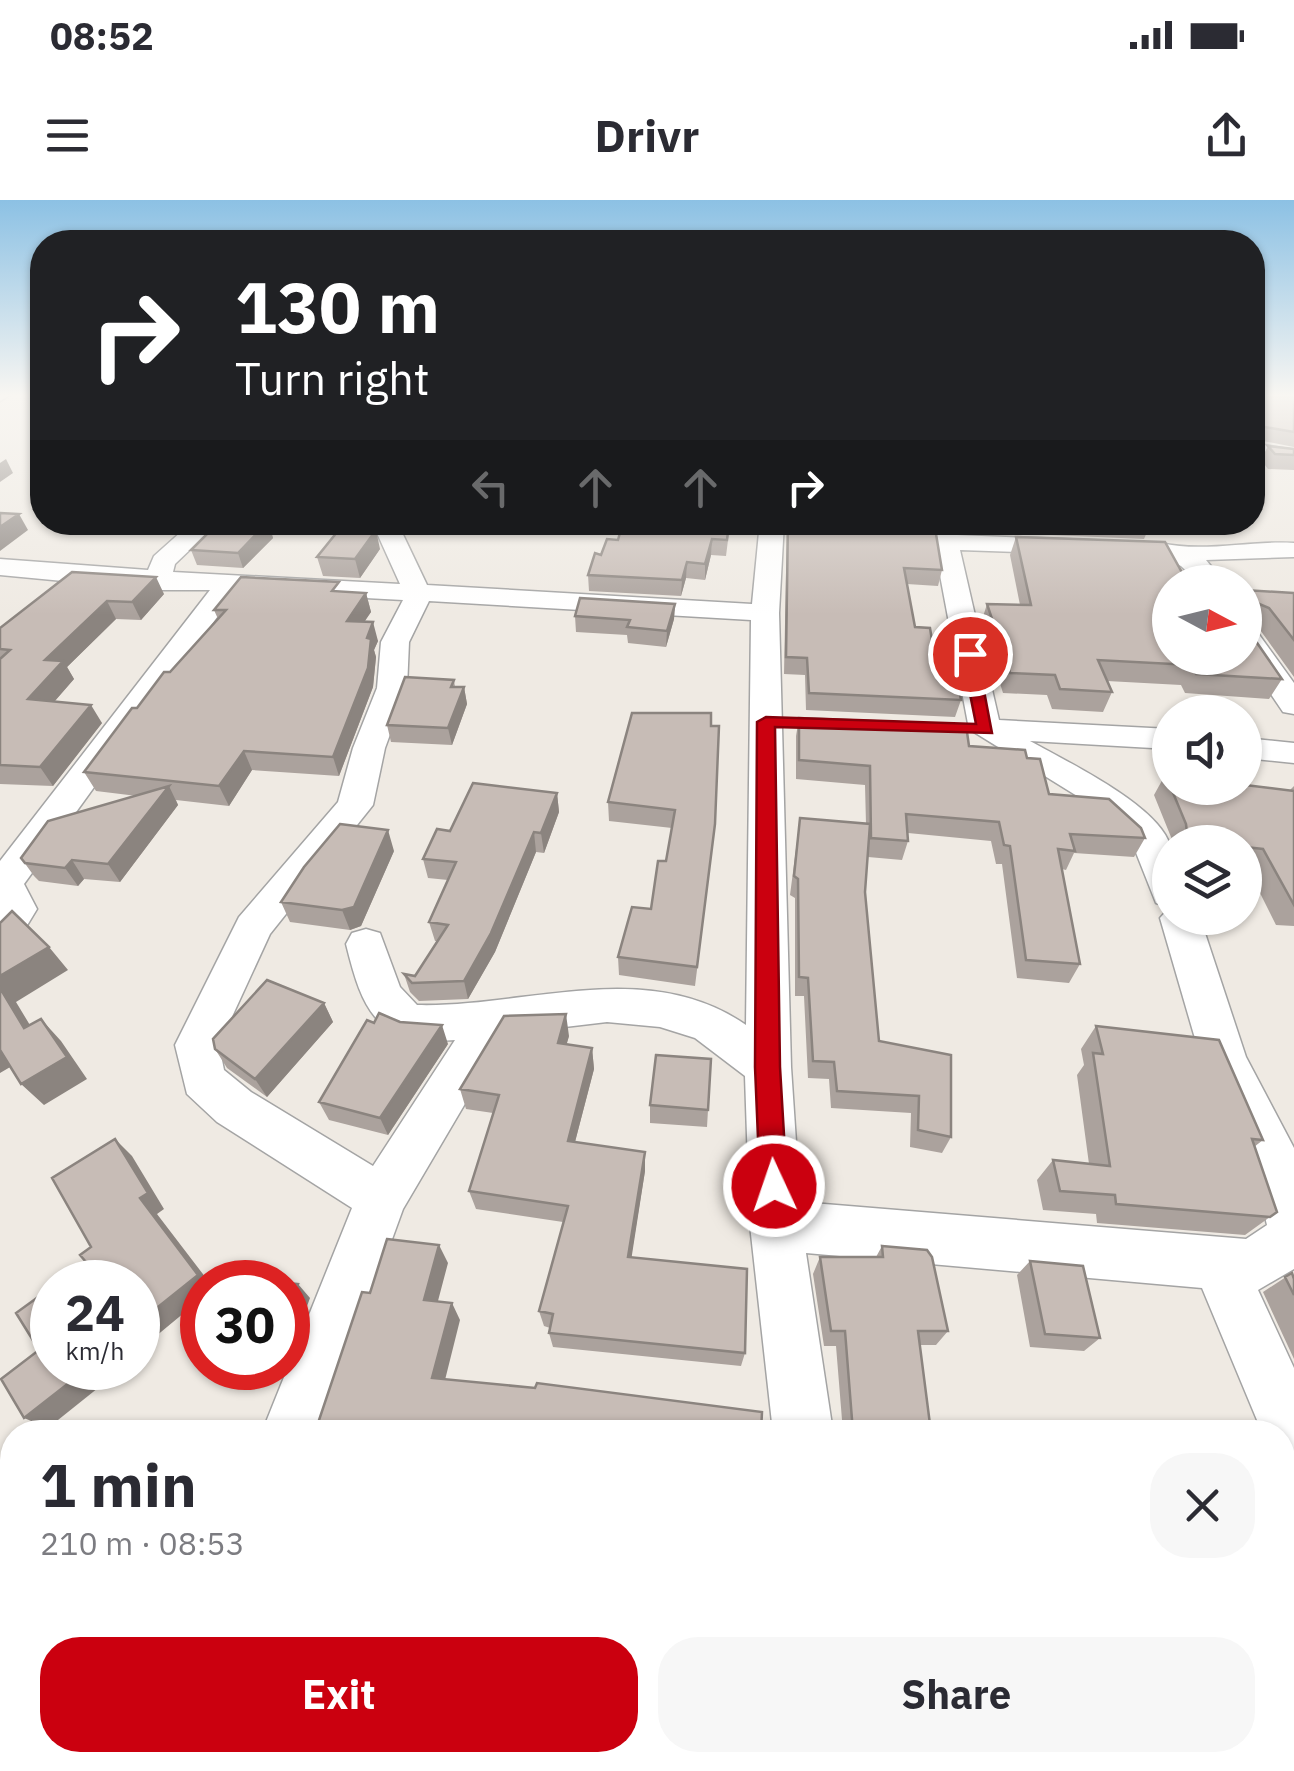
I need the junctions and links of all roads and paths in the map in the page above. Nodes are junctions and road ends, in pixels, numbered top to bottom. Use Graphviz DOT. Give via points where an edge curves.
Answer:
graph roads {
  1 [pos="193,535"];
  2 [pos="393,535"];
  3 [pos="771,535"];
  4 [pos="945,535"];
  5 [pos="980,535"];
  6 [pos="1294,550"];
  7 [pos="1182,555"];
  8 [pos="1196,565"];
  9 [pos="0,567"];
  10 [pos="158,582"];
  11 [pos="226,586"];
  12 [pos="420,596"];
  13 [pos="764,613"];
  14 [pos="1262,659"];
  15 [pos="1294,705"];
  16 [pos="947,727"];
  17 [pos="986,729"];
  18 [pos="1152,738"];
  19 [pos="1262,750"];
  20 [pos="1294,753"];
  21 [pos="1152,849"];
  22 [pos="1185,935"];
  23 [pos="0,936"];
  24 [pos="366,944"];
  25 [pos="495,1015"];
  26 [pos="768,1067"];
  27 [pos="381,1198"];
  28 [pos="776,1225"];
  29 [pos="1294,1228"];
  30 [pos="1294,1238"];
  31 [pos="1218,1263"];
  32 [pos="297,1420"];
  33 [pos="802,1420"];
  34 [pos="1287,1420"];
  1 -- 10 [label="street" via="163,561"];
  2 -- 12 [label="street"];
  3 -- 13 [label="street"];
  4 -- 17 [label="street"];
  5 -- 7 [label="street"];
  6 -- 7 [label="street"];
  7 -- 8 [label="street"];
  9 -- 10 [label="street"];
  10 -- 11 [label="street"];
  11 -- 12 [label="street"];
  11 -- 23 [label="street" via="4,883 17,909"];
  12 -- 13 [label="street"];
  12 -- 27 [label="street" via="395,642 392,688 355,806 252,928 197,1045 203,1080 234,1107"];
  13 -- 26 [label="street" via="783,722"];
  14 -- 15 [label="street"];
  16 -- 17 [label="street"];
  17 -- 18 [label="street"];
  17 -- 21 [label="street" via="1102,796"];
  19 -- 20 [label="street"];
  22 -- 29 [label="street" via="1224,1059 1278,1167"];
  24 -- 25 [label="street" via="381,998 404,1020 441,1026"];
  25 -- 26 [label="street" via="605,1005 652,1008 697,1018"];
  25 -- 27 [label="street"];
  26 -- 28 [label="street"];
  27 -- 32 [label="street"];
  28 -- 31 [label="street"];
  28 -- 33 [label="street"];
  30 -- 31 [label="street" via="1253,1266"];
  31 -- 34 [label="street"];
}
